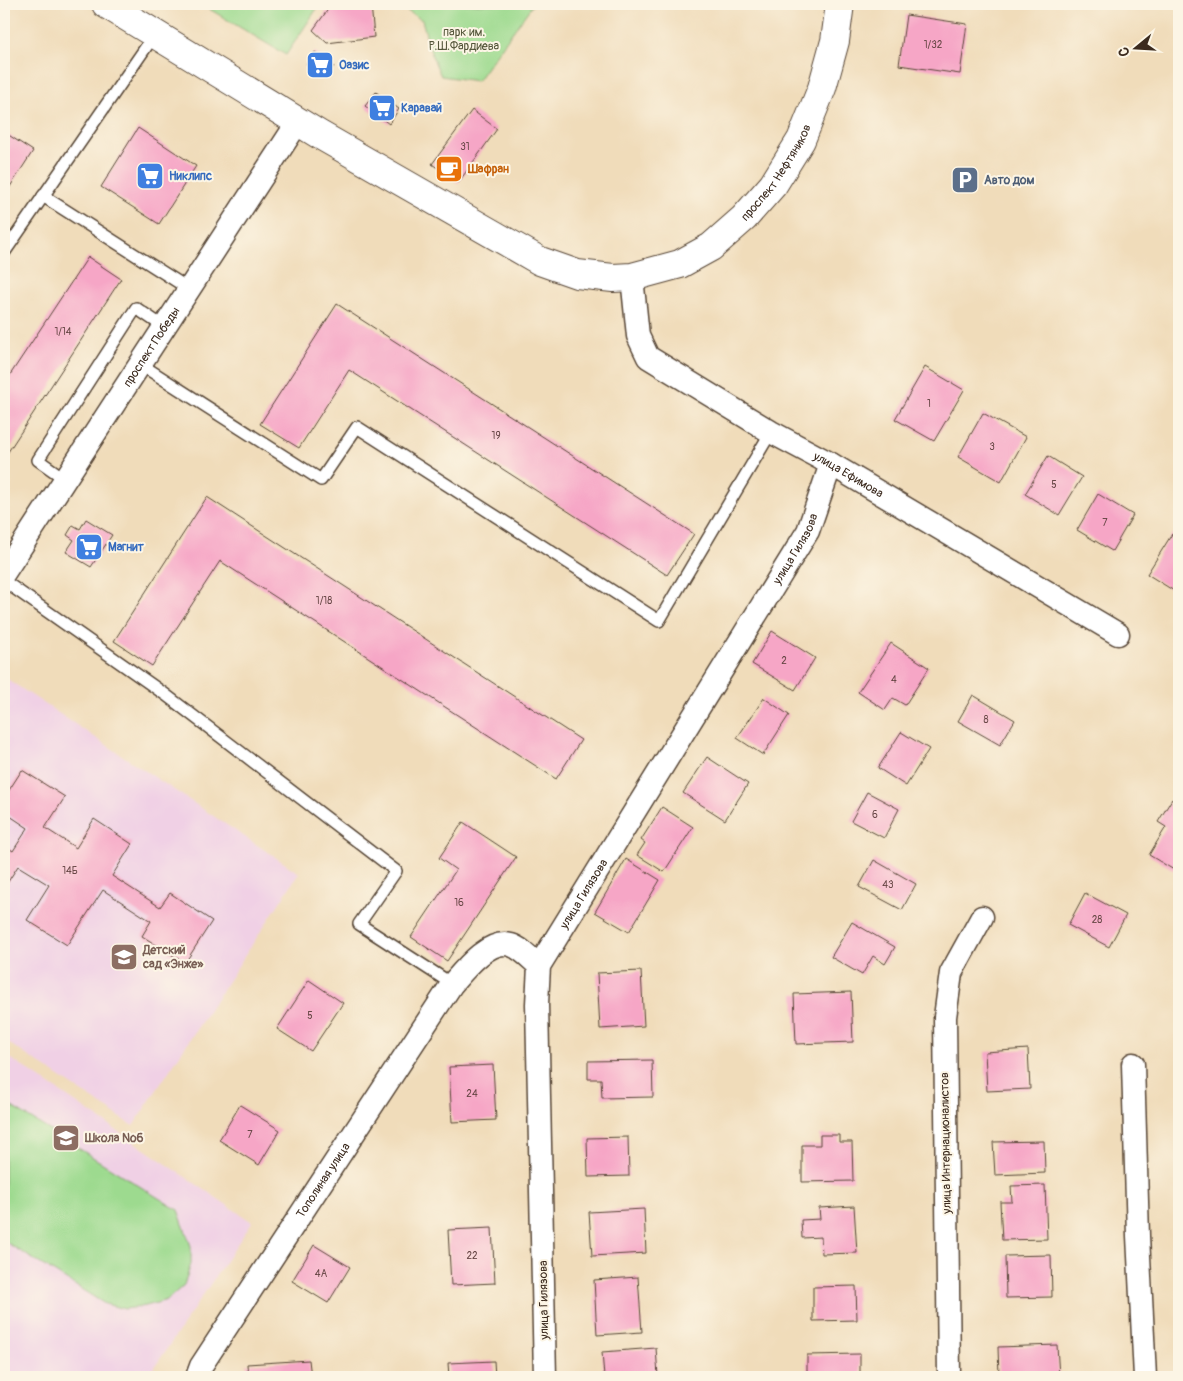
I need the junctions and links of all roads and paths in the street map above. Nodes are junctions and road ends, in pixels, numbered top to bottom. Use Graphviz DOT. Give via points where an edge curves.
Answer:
graph roads {
  1 [pos="106,4"];
  2 [pos="840,4"];
  3 [pos="155,34"];
  4 [pos="298,122"];
  5 [pos="43,196"];
  6 [pos="4,253"];
  7 [pos="632,277"];
  8 [pos="189,289"];
  9 [pos="164,327"];
  10 [pos="140,364"];
  11 [pos="771,432"];
  12 [pos="831,464"];
  13 [pos="65,479"];
  14 [pos="4,572"];
  15 [pos="4,581"];
  16 [pos="1118,634"];
  17 [pos="982,917"];
  18 [pos="539,966"];
  19 [pos="452,984"];
  20 [pos="1133,1064"];
  21 [pos="197,1377"];
  22 [pos="545,1377"];
  23 [pos="949,1377"];
  24 [pos="1145,1377"];
  1 -- 3 [label="street, проспект Нефтяников"];
  2 -- 7 [label="street, проспект Нефтяников" via="835,41 822,88 801,140 773,185 712,247 680,264"];
  3 -- 4 [label="street, проспект Нефтяников"];
  3 -- 5 [label="lane"];
  4 -- 7 [label="street, проспект Нефтяников" via="540,260 577,274"];
  4 -- 8 [label="street, проспект Победы"];
  5 -- 6 [label="lane"];
  5 -- 8 [label="lane"];
  7 -- 11 [label="street, улица Ефимова" via="638,336 648,357"];
  8 -- 9 [label="street, проспект Победы"];
  9 -- 10 [label="street, проспект Победы"];
  9 -- 13 [label="lane" via="136,308 38,460"];
  10 -- 11 [label="lane" via="321,480 357,427 659,621"];
  10 -- 13 [label="street, проспект Победы"];
  11 -- 12 [label="street, улица Ефимова"];
  12 -- 16 [label="street, улица Ефимова"];
  12 -- 18 [label="street, улица Гилязова" via="808,532"];
  13 -- 14 [label="street, проспект Победы"];
  15 -- 19 [label="lane" via="166,695 396,872 359,924"];
  17 -- 23 [label="street, улица Интернационалистов" via="951,973 945,1018"];
  18 -- 19 [label="street, Тополиная улица" via="515,947 503,944 478,956"];
  18 -- 22 [label="street, улица Гилязова"];
  19 -- 21 [label="street, Тополиная улица" via="201,1366"];
  20 -- 24 [label="street"];
}
